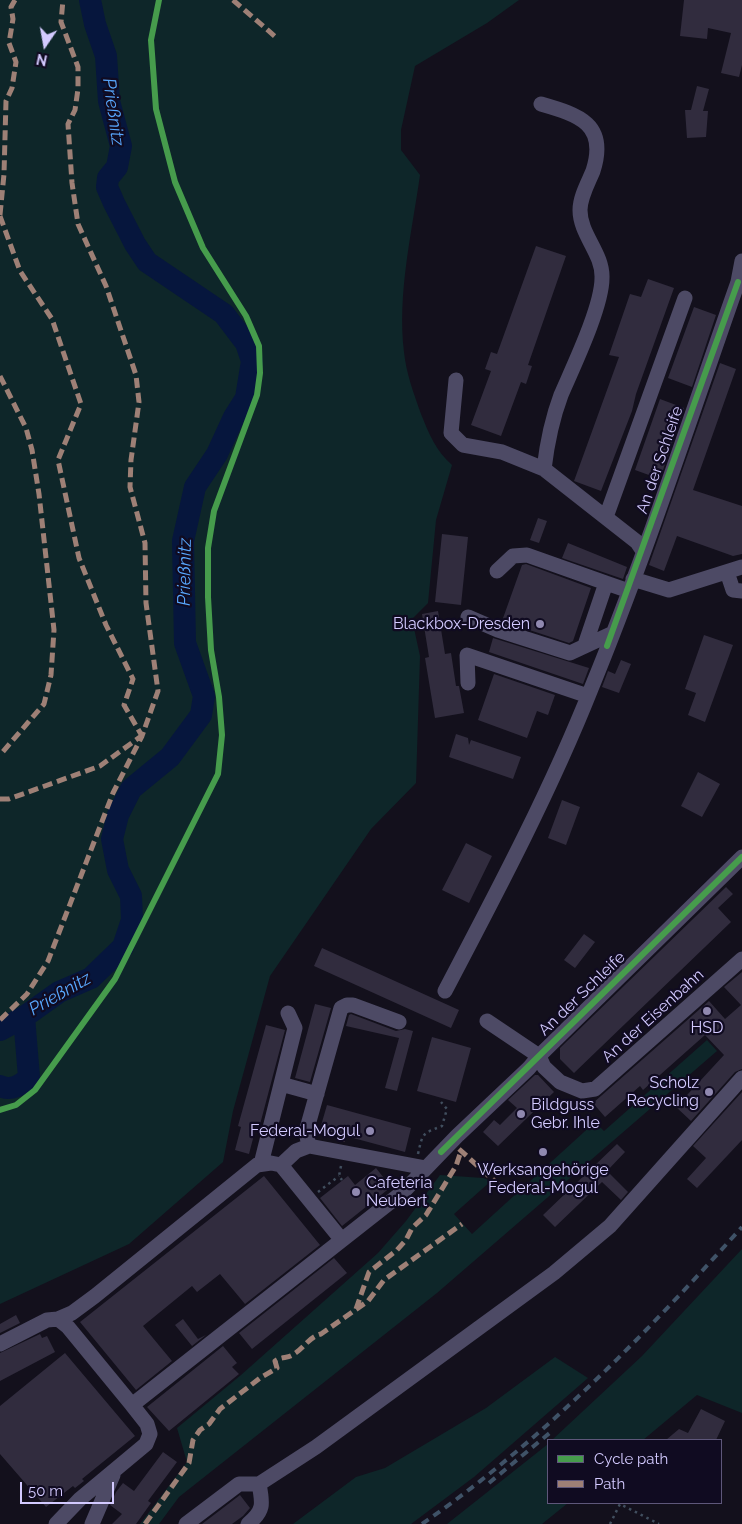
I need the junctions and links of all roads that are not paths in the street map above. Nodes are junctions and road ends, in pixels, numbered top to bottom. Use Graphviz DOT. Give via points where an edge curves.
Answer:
graph roads {
  1 [pos="541,104"];
  2 [pos="742,261"];
  3 [pos="685,298"];
  4 [pos="456,380"];
  5 [pos="544,469"];
  6 [pos="606,517"];
  7 [pos="643,551"];
  8 [pos="742,567"];
  9 [pos="497,571"];
  10 [pos="727,572"];
  11 [pos="606,583"];
  12 [pos="631,585"];
  13 [pos="742,591"];
  14 [pos="468,617"];
  15 [pos="610,639"];
  16 [pos="585,645"];
  17 [pos="468,683"];
  18 [pos="588,696"];
  19 [pos="742,856"];
  20 [pos="742,959"];
  21 [pos="445,991"];
  22 [pos="288,1013"];
  23 [pos="487,1021"];
  24 [pos="399,1022"];
  25 [pos="538,1056"];
  26 [pos="742,1078"];
  27 [pos="281,1084"];
  28 [pos="582,1091"];
  29 [pos="317,1094"];
  30 [pos="308,1146"];
  31 [pos="422,1163"];
  32 [pos="261,1164"];
  33 [pos="281,1165"];
  34 [pos="341,1239"];
  35 [pos="58,1319"];
  36 [pos="0,1344"];
  37 [pos="132,1405"];
  38 [pos="115,1470"];
  39 [pos="259,1484"];
  40 [pos="56,1524"];
  41 [pos="92,1524"];
  42 [pos="186,1524"];
  43 [pos="248,1524"];
  1 -- 5 [label="street" via="571,112 590,124 598,146 580,209 582,227 597,257 602,277 588,330 552,423"];
  2 -- 7 [label="street, An der Schleife" via="738,282"];
  3 -- 6 [label="street"];
  4 -- 5 [label="street" via="451,433 463,445 502,452"];
  5 -- 6 [label="street"];
  6 -- 7 [label="street" via="637,542"];
  7 -- 12 [label="street, An der Schleife"];
  8 -- 10 [label="street"];
  9 -- 11 [label="street" via="513,556 527,555"];
  10 -- 12 [label="street" via="669,590"];
  10 -- 13 [label="street" via="733,590"];
  11 -- 12 [label="street"];
  11 -- 16 [label="street"];
  12 -- 15 [label="street, An der Schleife"];
  14 -- 16 [label="street" via="570,653"];
  15 -- 16 [label="street"];
  15 -- 18 [label="street, An der Schleife"];
  17 -- 18 [label="street" via="467,655"];
  18 -- 21 [label="street, An der Schleife" via="537,808"];
  19 -- 25 [label="street, An der Schleife"];
  20 -- 28 [label="street, An der Eisenbahn" via="608,1079 595,1089"];
  22 -- 27 [label="street" via="296,1028"];
  23 -- 25 [label="street"];
  24 -- 29 [label="street" via="353,1004 341,1008"];
  25 -- 28 [label="street, An der Schleife" via="544,1067 560,1082"];
  25 -- 31 [label="street, An der Schleife" via="441,1152"];
  26 -- 39 [label="street" via="610,1226 499,1314 316,1447"];
  27 -- 29 [label="street"];
  27 -- 32 [label="street"];
  29 -- 30 [label="street" via="306,1132"];
  30 -- 31 [label="street"];
  30 -- 33 [label="street" via="296,1151"];
  31 -- 34 [label="street, An der Schleife" via="403,1192"];
  32 -- 33 [label="street"];
  32 -- 35 [label="street" via="223,1191 95,1296"];
  33 -- 34 [label="street"];
  34 -- 37 [label="street, An der Schleife"];
  35 -- 36 [label="street" via="48,1320"];
  35 -- 37 [label="street"];
  37 -- 38 [label="street" via="150,1434 146,1444"];
  38 -- 40 [label="street"];
  38 -- 41 [label="street"];
  39 -- 42 [label="street" via="239,1484"];
  39 -- 43 [label="street" via="262,1502 258,1516"];
}
